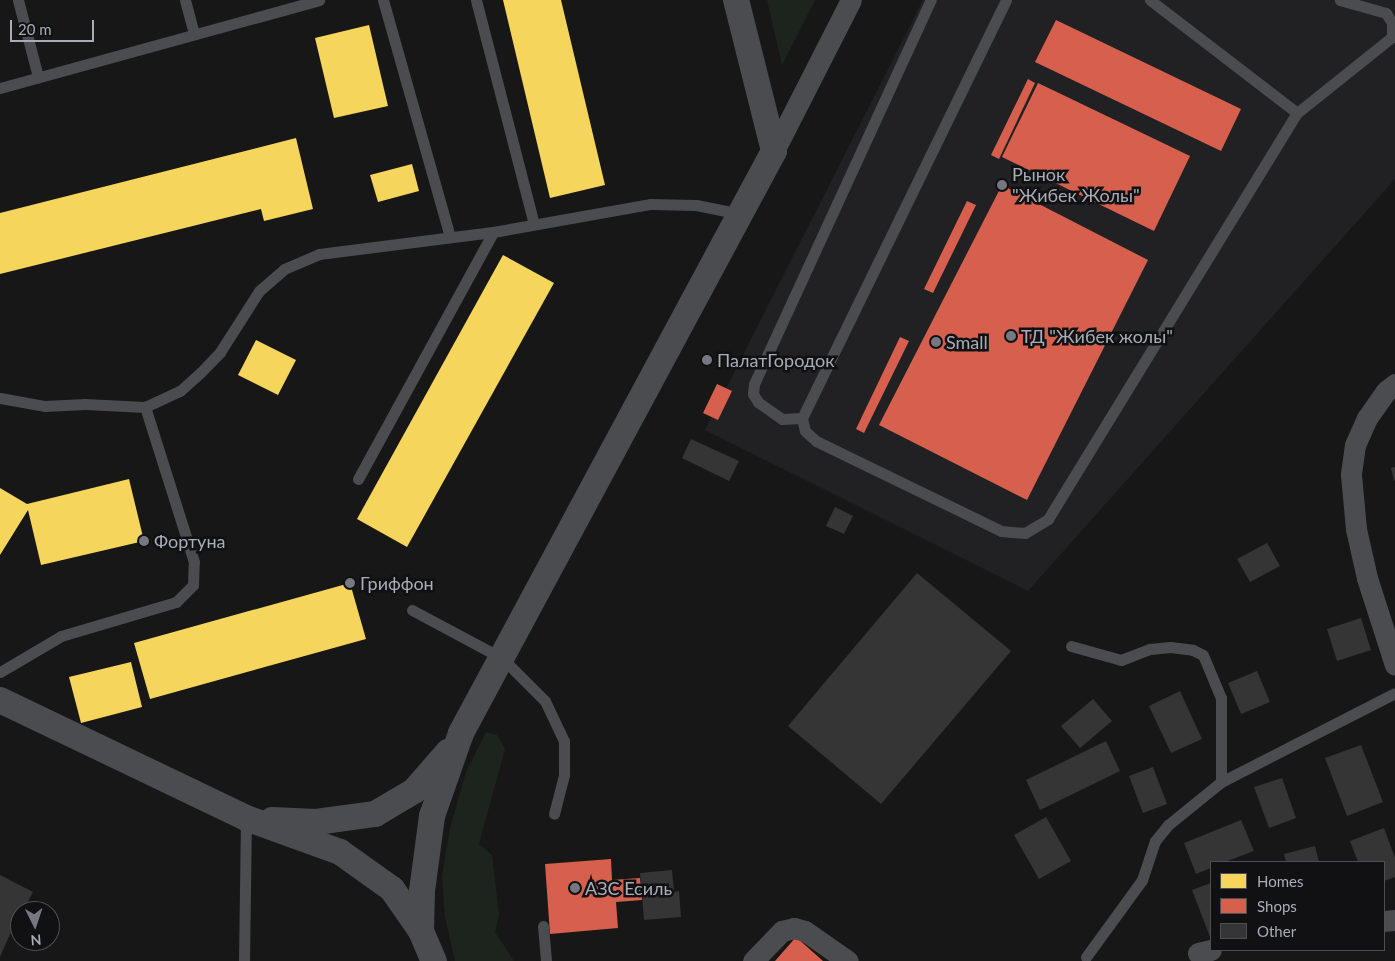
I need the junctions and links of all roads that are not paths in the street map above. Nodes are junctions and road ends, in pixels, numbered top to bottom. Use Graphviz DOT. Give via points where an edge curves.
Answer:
graph roads {
  1 [pos="18,0"];
  2 [pos="185,0"];
  3 [pos="319,0"];
  4 [pos="382,0"];
  5 [pos="476,0"];
  6 [pos="736,0"];
  7 [pos="851,0"];
  8 [pos="931,0"];
  9 [pos="1006,0"];
  10 [pos="1150,0"];
  11 [pos="1340,0"];
  12 [pos="296,3"];
  13 [pos="194,34"];
  14 [pos="38,77"];
  15 [pos="0,88"];
  16 [pos="1297,114"];
  17 [pos="774,152"];
  18 [pos="742,214"];
  19 [pos="534,224"];
  20 [pos="494,232"];
  21 [pos="450,237"];
  22 [pos="1395,384"];
  23 [pos="0,398"];
  24 [pos="145,407"];
  25 [pos="802,418"];
  26 [pos="358,479"];
  27 [pos="412,610"];
  28 [pos="1071,646"];
  29 [pos="502,658"];
  30 [pos="1395,665"];
  31 [pos="0,672"];
  32 [pos="1395,693"];
  33 [pos="0,700"];
  34 [pos="462,733"];
  35 [pos="1221,782"];
  36 [pos="554,814"];
  37 [pos="246,818"];
  38 [pos="543,926"];
  39 [pos="421,932"];
  40 [pos="1086,957"];
  41 [pos="244,961"];
  42 [pos="434,961"];
  43 [pos="546,961"];
  44 [pos="753,961"];
  45 [pos="848,961"];
  1 -- 14 [label="lane"];
  2 -- 13 [label="lane"];
  3 -- 12 [label="lane"];
  4 -- 21 [label="lane"];
  5 -- 19 [label="lane"];
  6 -- 17 [label="street"];
  7 -- 17 [label="street"];
  8 -- 25 [label="lane" via="754,384 758,402 782,419"];
  9 -- 25 [label="lane"];
  10 -- 16 [label="lane"];
  11 -- 16 [label="lane" via="1386,14 1392,23 1392,37"];
  12 -- 13 [label="lane"];
  13 -- 14 [label="lane"];
  14 -- 15 [label="lane"];
  16 -- 25 [label="lane" via="1048,519 1038,527 1025,533 1001,531 816,440 805,431"];
  17 -- 18 [label="street"];
  18 -- 19 [label="lane" via="696,205 650,204"];
  18 -- 29 [label="street"];
  19 -- 20 [label="lane"];
  20 -- 21 [label="lane"];
  20 -- 26 [label="lane"];
  21 -- 24 [label="lane" via="319,254 284,269 259,292 220,352 201,372 180,391"];
  22 -- 30 [label="street" via="1367,418 1355,445 1351,475 1356,529 1367,578"];
  23 -- 24 [label="lane" via="45,406"];
  24 -- 31 [label="lane" via="194,562 193,585 176,602 61,636"];
  27 -- 29 [label="lane"];
  28 -- 35 [label="lane" via="1121,660 1150,649 1193,650 1203,655 1212,669 1221,698"];
  29 -- 34 [label="street"];
  29 -- 36 [label="lane" via="545,701 564,741 564,775"];
  32 -- 35 [label="lane"];
  33 -- 37 [label="street"];
  34 -- 37 [label="street" via="414,791 375,814 316,822"];
  34 -- 39 [label="street" via="432,816 422,891"];
  35 -- 40 [label="lane" via="1168,825 1155,841 1142,880"];
  37 -- 39 [label="street" via="340,852 392,889"];
  37 -- 41 [label="lane"];
  38 -- 43 [label="lane"];
  39 -- 42 [label="street"];
  44 -- 45 [label="street" via="782,931 794,928 805,931"];
}
